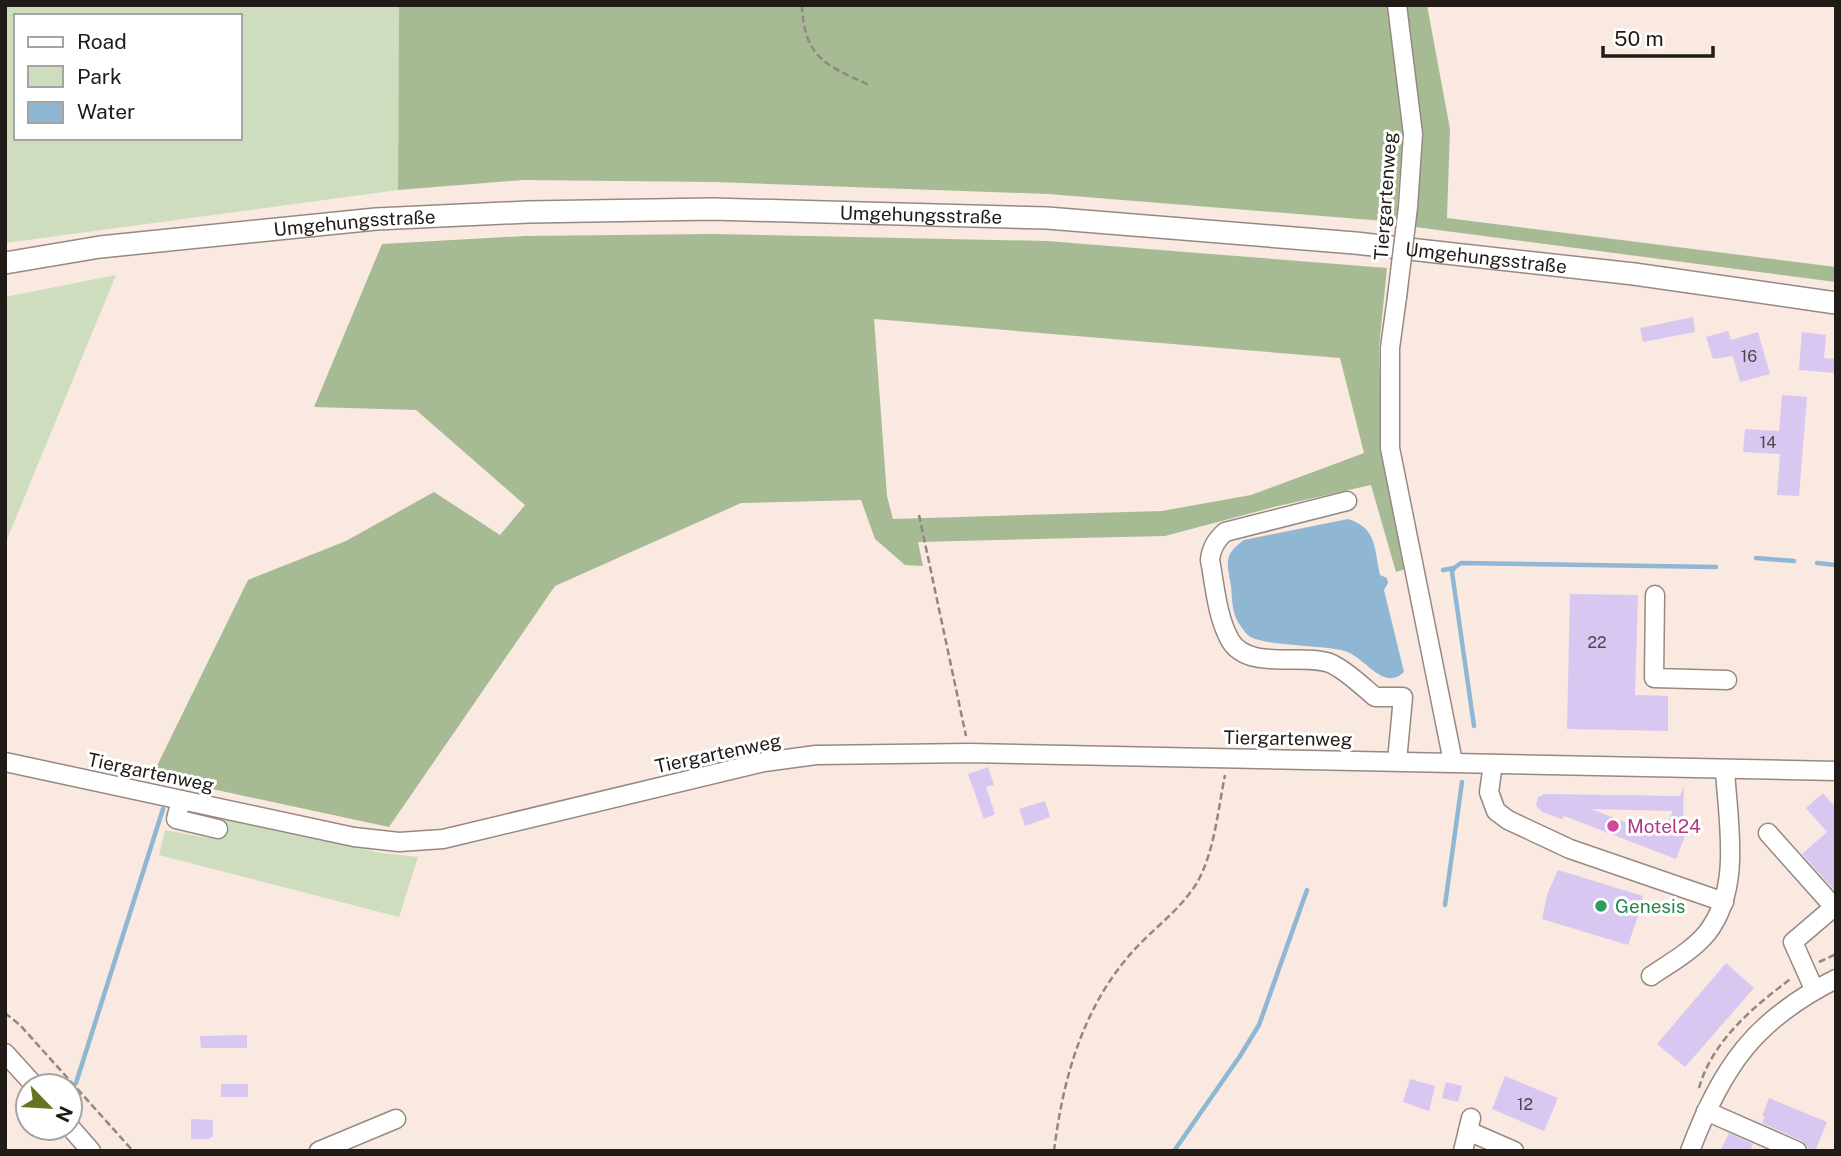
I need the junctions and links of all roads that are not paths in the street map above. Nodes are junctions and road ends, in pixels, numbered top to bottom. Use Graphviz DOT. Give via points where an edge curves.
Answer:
graph roads {
  1 [pos="1397,5"];
  2 [pos="5,263"];
  3 [pos="1836,303"];
  4 [pos="1347,501"];
  5 [pos="1655,595"];
  6 [pos="1727,680"];
  7 [pos="1397,761"];
  8 [pos="5,762"];
  9 [pos="1453,762"];
  10 [pos="1493,764"];
  11 [pos="1725,770"];
  12 [pos="1836,771"];
  13 [pos="181,800"];
  14 [pos="218,829"];
  15 [pos="1768,834"];
  16 [pos="1724,902"];
  17 [pos="1651,976"];
  18 [pos="1836,979"];
  19 [pos="1814,989"];
  20 [pos="5,1053"];
  21 [pos="22,1072"];
  22 [pos="1706,1111"];
  23 [pos="396,1119"];
  24 [pos="319,1151"];
  25 [pos="1463,1151"];
  26 [pos="1514,1151"];
  27 [pos="1690,1151"];
  28 [pos="1797,1151"];
  1 -- 9 [label="street, Tiergartenweg, bridge" via="1413,134 1390,348 1390,449"];
  2 -- 3 [label="main road, Umgehungsstraße" via="100,247 376,219 712,209 1047,218 1328,240 1634,274"];
  4 -- 7 [label="street" via="1226,532 1211,551 1210,561 1223,623 1242,653 1330,663 1375,697 1403,697"];
  5 -- 6 [label="street" via="1654,678"];
  7 -- 9 [label="street, Tiergartenweg"];
  7 -- 13 [label="street, Tiergartenweg" via="969,753 816,755 764,762 443,839 399,842 354,837"];
  8 -- 13 [label="street, Tiergartenweg"];
  9 -- 10 [label="street, Tiergartenweg"];
  10 -- 11 [label="street, Tiergartenweg"];
  10 -- 16 [label="street" via="1489,792 1496,811 1508,820 1570,849"];
  11 -- 12 [label="street, Tiergartenweg"];
  11 -- 16 [label="street" via="1731,869"];
  13 -- 14 [label="street" via="176,819"];
  15 -- 19 [label="street" via="1834,908 1793,943"];
  16 -- 17 [label="street" via="1707,933"];
  18 -- 19 [label="street"];
  19 -- 22 [label="street" via="1750,1040"];
  20 -- 21 [label="street"];
  22 -- 27 [label="street"];
  22 -- 28 [label="street"];
  23 -- 24 [label="street"];
  25 -- 26 [label="street" via="1470,1125"];
}
